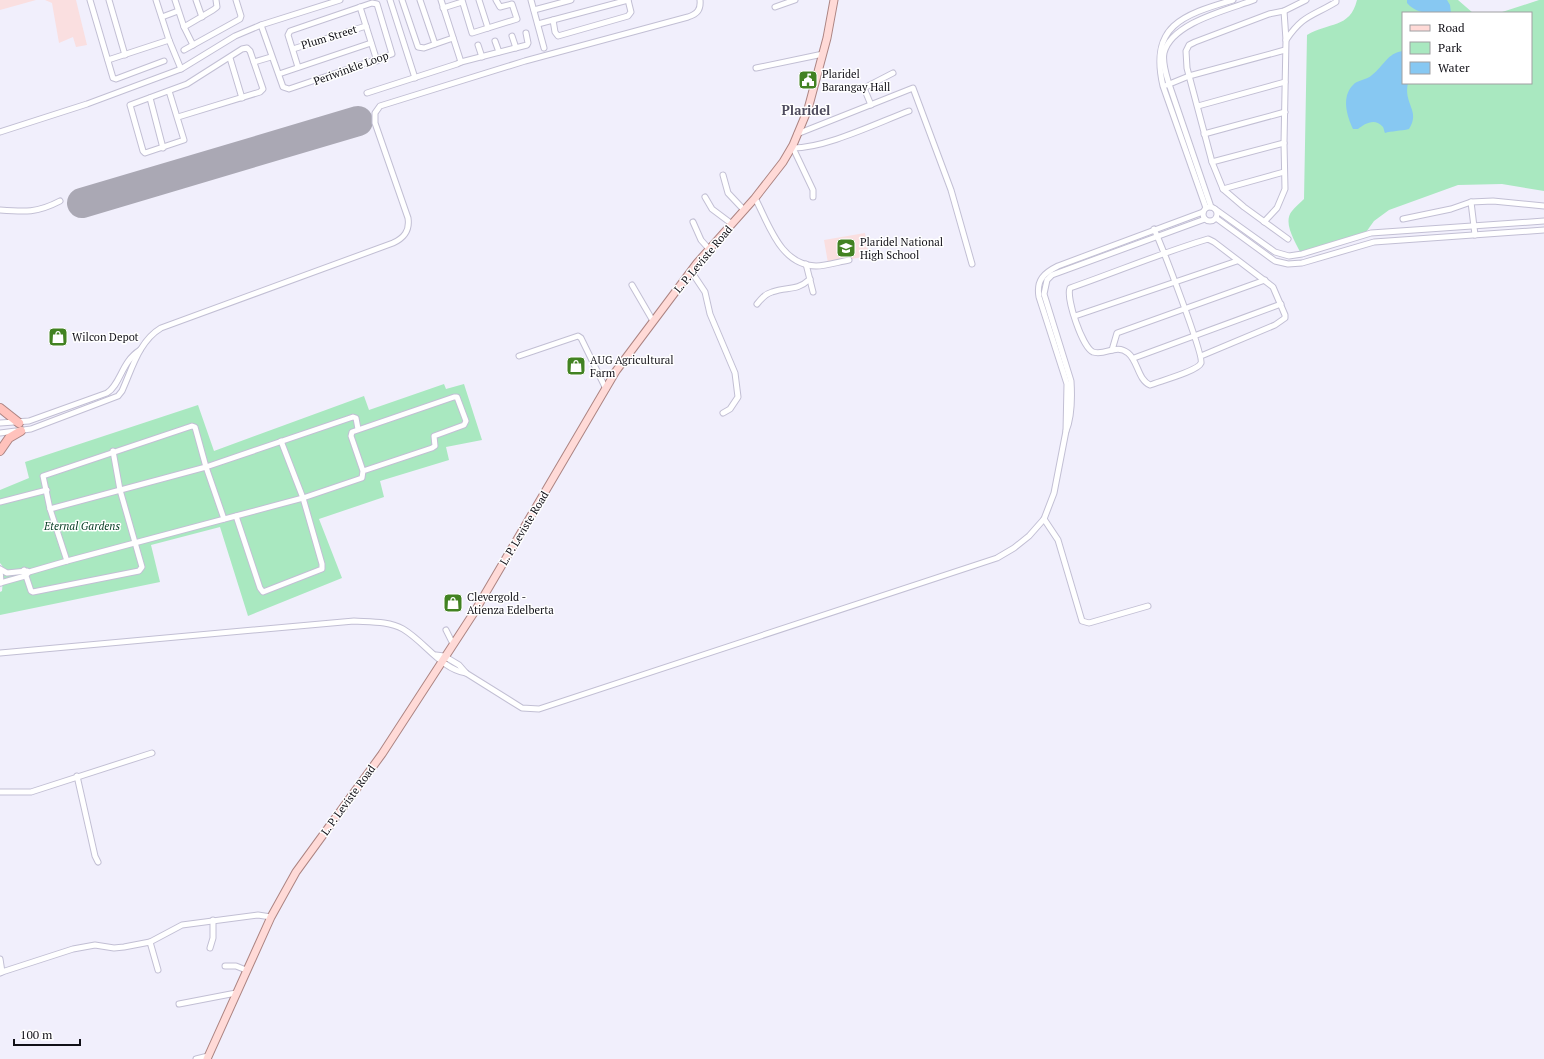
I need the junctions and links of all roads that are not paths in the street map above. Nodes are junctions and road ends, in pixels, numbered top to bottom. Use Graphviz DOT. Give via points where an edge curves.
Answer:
graph roads {
  1 [pos="90,0"];
  2 [pos="111,0"];
  3 [pos="156,0"];
  4 [pos="175,0"];
  5 [pos="196,0"];
  6 [pos="216,0"];
  7 [pos="236,0"];
  8 [pos="340,0"];
  9 [pos="390,0"];
  10 [pos="402,0"];
  11 [pos="420,0"];
  12 [pos="440,0"];
  13 [pos="479,0"];
  14 [pos="496,0"];
  15 [pos="532,0"];
  16 [pos="571,0"];
  17 [pos="628,0"];
  18 [pos="700,0"];
  19 [pos="795,0"];
  20 [pos="834,0"];
  21 [pos="1232,0"];
  22 [pos="1254,0"];
  23 [pos="1306,0"];
  24 [pos="1336,0"];
  25 [pos="462,1"];
  26 [pos="613,2"];
  27 [pos="360,7"];
  28 [pos="775,7"];
  29 [pos="443,8"];
  30 [pos="534,10"];
  31 [pos="178,11"];
  32 [pos="1284,11"];
  33 [pos="162,17"];
  34 [pos="202,17"];
  35 [pos="552,20"];
  36 [pos="538,24"];
  37 [pos="262,25"];
  38 [pos="366,26"];
  39 [pos="184,27"];
  40 [pos="488,28"];
  41 [pos="526,33"];
  42 [pos="512,36"];
  43 [pos="453,38"];
  44 [pos="169,40"];
  45 [pos="1286,40"];
  46 [pos="495,41"];
  47 [pos="371,44"];
  48 [pos="435,44"];
  49 [pos="193,45"];
  50 [pos="478,45"];
  51 [pos="516,48"];
  52 [pos="544,48"];
  53 [pos="293,49"];
  54 [pos="184,50"];
  55 [pos="1285,50"];
  56 [pos="499,52"];
  57 [pos="823,54"];
  58 [pos="125,55"];
  59 [pos="271,57"];
  60 [pos="482,57"];
  61 [pos="230,58"];
  62 [pos="108,60"];
  63 [pos="164,61"];
  64 [pos="376,61"];
  65 [pos="460,61"];
  66 [pos="254,62"];
  67 [pos="298,67"];
  68 [pos="756,68"];
  69 [pos="181,69"];
  70 [pos="893,73"];
  71 [pos="279,74"];
  72 [pos="1189,76"];
  73 [pos="415,78"];
  74 [pos="1285,82"];
  75 [pos="1169,84"];
  76 [pos="1163,86"];
  77 [pos="169,91"];
  78 [pos="367,92"];
  79 [pos="150,98"];
  80 [pos="242,98"];
  81 [pos="870,105"];
  82 [pos="1198,106"];
  83 [pos="908,111"];
  84 [pos="1285,112"];
  85 [pos="178,117"];
  86 [pos="0,132"];
  87 [pos="797,134"];
  88 [pos="1204,134"];
  89 [pos="1284,143"];
  90 [pos="163,148"];
  91 [pos="792,148"];
  92 [pos="1212,162"];
  93 [pos="1284,172"];
  94 [pos="723,175"];
  95 [pos="1223,189"];
  96 [pos="813,196"];
  97 [pos="705,197"];
  98 [pos="755,198"];
  99 [pos="60,201"];
  100 [pos="1471,202"];
  101 [pos="1544,206"];
  102 [pos="1209,209"];
  103 [pos="0,210"];
  104 [pos="744,210"];
  105 [pos="1216,218"];
  106 [pos="1205,219"];
  107 [pos="1403,219"];
  108 [pos="1544,221"];
  109 [pos="694,222"];
  110 [pos="1264,222"];
  111 [pos="732,224"];
  112 [pos="1473,226"];
  113 [pos="1154,230"];
  114 [pos="1544,230"];
  115 [pos="1474,235"];
  116 [pos="1157,237"];
  117 [pos="1288,239"];
  118 [pos="709,249"];
  119 [pos="1164,254"];
  120 [pos="849,260"];
  121 [pos="1237,261"];
  122 [pos="806,264"];
  123 [pos="972,264"];
  124 [pos="691,271"];
  125 [pos="810,279"];
  126 [pos="1265,280"];
  127 [pos="1174,282"];
  128 [pos="632,285"];
  129 [pos="813,292"];
  130 [pos="756,304"];
  131 [pos="1281,304"];
  132 [pos="1184,310"];
  133 [pos="1075,316"];
  134 [pos="653,321"];
  135 [pos="1195,337"];
  136 [pos="141,350"];
  137 [pos="1112,350"];
  138 [pos="519,356"];
  139 [pos="1201,356"];
  140 [pos="1134,358"];
  141 [pos="120,373"];
  142 [pos="128,377"];
  143 [pos="606,388"];
  144 [pos="0,408"];
  145 [pos="723,413"];
  146 [pos="0,423"];
  147 [pos="19,423"];
  148 [pos="358,429"];
  149 [pos="21,431"];
  150 [pos="1066,431"];
  151 [pos="0,433"];
  152 [pos="281,441"];
  153 [pos="0,451"];
  154 [pos="113,451"];
  155 [pos="206,467"];
  156 [pos="363,471"];
  157 [pos="47,490"];
  158 [pos="120,490"];
  159 [pos="303,498"];
  160 [pos="0,502"];
  161 [pos="50,509"];
  162 [pos="236,516"];
  163 [pos="224,519"];
  164 [pos="1044,519"];
  165 [pos="136,544"];
  166 [pos="67,561"];
  167 [pos="0,569"];
  168 [pos="26,573"];
  169 [pos="0,583"];
  170 [pos="1148,606"];
  171 [pos="446,630"];
  172 [pos="453,644"];
  173 [pos="0,653"];
  174 [pos="443,659"];
  175 [pos="152,753"];
  176 [pos="78,776"];
  177 [pos="0,792"];
  178 [pos="98,862"];
  179 [pos="271,917"];
  180 [pos="213,920"];
  181 [pos="150,942"];
  182 [pos="210,948"];
  183 [pos="0,959"];
  184 [pos="225,966"];
  185 [pos="158,970"];
  186 [pos="246,970"];
  187 [pos="1,973"];
  188 [pos="236,993"];
  189 [pos="179,1004"];
  190 [pos="207,1057"];
  191 [pos="196,1059"];
  1 -- 62 [label="street"];
  2 -- 58 [label="street"];
  3 -- 33 [label="street"];
  4 -- 31 [label="street"];
  5 -- 34 [label="street"];
  6 -- 34 [label="street" via="217,7"];
  7 -- 49 [label="street" via="240,19"];
  8 -- 37 [label="street"];
  9 -- 73 [label="street"];
  10 -- 48 [label="street" via="420,48"];
  11 -- 48 [label="street"];
  12 -- 29 [label="street"];
  13 -- 40 [label="street"];
  14 -- 40 [label="street" via="499,7 512,4 517,19"];
  15 -- 30 [label="street"];
  16 -- 30 [label="street"];
  17 -- 26 [label="street"];
  17 -- 35 [label="street" via="631,12 628,16 558,36"];
  18 -- 136 [label="street" via="698,12 688,18 532,59 380,106 375,113 375,123 408,218 408,228 403,237 393,243 161,328 149,338"];
  19 -- 28 [label="street"];
  20 -- 57 [label="main road, L. P. Leviste Road"];
  21 -- 76 [label="street" via="1182,19 1170,29 1162,40 1159,55 1158,67"];
  22 -- 75 [label="street" via="1185,26 1175,34 1168,43 1164,55 1164,68"];
  23 -- 32 [label="street"];
  24 -- 45 [label="street" via="1303,19"];
  25 -- 29 [label="street"];
  25 -- 40 [label="street" via="472,33"];
  26 -- 35 [label="street"];
  27 -- 38 [label="street"];
  27 -- 53 [label="street, Periwinkle Loop" via="288,32"];
  27 -- 64 [label="street, Periwinkle Loop" via="377,4 392,53"];
  29 -- 43 [label="street"];
  30 -- 36 [label="street"];
  31 -- 33 [label="street"];
  31 -- 39 [label="street"];
  32 -- 45 [label="street"];
  32 -- 72 [label="street" via="1269,14 1189,45 1186,51"];
  33 -- 44 [label="street"];
  34 -- 39 [label="street"];
  35 -- 36 [label="street"];
  36 -- 52 [label="street"];
  37 -- 59 [label="street"];
  37 -- 69 [label="street" via="235,36"];
  38 -- 47 [label="street"];
  38 -- 53 [label="street, Plum Street"];
  39 -- 49 [label="street"];
  41 -- 51 [label="street" via="528,43"];
  42 -- 51 [label="street"];
  43 -- 48 [label="street"];
  43 -- 65 [label="street"];
  44 -- 58 [label="street"];
  44 -- 69 [label="street"];
  45 -- 55 [label="street"];
  46 -- 56 [label="street"];
  47 -- 64 [label="street"];
  47 -- 67 [label="street"];
  49 -- 54 [label="street"];
  50 -- 60 [label="street"];
  51 -- 56 [label="street"];
  53 -- 67 [label="street"];
  55 -- 72 [label="street"];
  55 -- 74 [label="street"];
  56 -- 60 [label="street"];
  57 -- 68 [label="street"];
  57 -- 87 [label="main road, L. P. Leviste Road" via="808,109"];
  58 -- 62 [label="street"];
  59 -- 66 [label="street"];
  59 -- 71 [label="street"];
  60 -- 65 [label="street"];
  61 -- 66 [label="street" via="247,48"];
  61 -- 77 [label="street" via="187,84"];
  61 -- 80 [label="street"];
  62 -- 63 [label="street" via="113,78 116,79"];
  64 -- 71 [label="street, Periwinkle Loop" via="285,89"];
  65 -- 73 [label="street"];
  66 -- 80 [label="street" via="263,89"];
  67 -- 71 [label="street"];
  69 -- 86 [label="street" via="87,104"];
  70 -- 81 [label="street" via="864,88"];
  72 -- 75 [label="street"];
  72 -- 82 [label="street"];
  73 -- 78 [label="street"];
  74 -- 82 [label="street"];
  74 -- 84 [label="street"];
  75 -- 76 [label="street"];
  75 -- 102 [label="street"];
  76 -- 102 [label="street"];
  77 -- 79 [label="street"];
  77 -- 85 [label="street"];
  79 -- 90 [label="street"];
  79 -- 90 [label="street" via="132,102 130,108 143,151 145,153"];
  80 -- 85 [label="street"];
  81 -- 87 [label="street"];
  81 -- 123 [label="street" via="913,88 951,190"];
  82 -- 88 [label="street"];
  83 -- 91 [label="street" via="847,135 804,148"];
  84 -- 88 [label="street"];
  84 -- 89 [label="street"];
  85 -- 90 [label="street" via="184,140"];
  87 -- 91 [label="main road, L. P. Leviste Road"];
  88 -- 92 [label="street"];
  89 -- 92 [label="street"];
  89 -- 93 [label="street"];
  91 -- 96 [label="street" via="813,190"];
  91 -- 98 [label="main road, L. P. Leviste Road"];
  92 -- 95 [label="street"];
  93 -- 95 [label="street"];
  93 -- 110 [label="street" via="1285,190 1277,208"];
  94 -- 104 [label="street" via="728,193"];
  95 -- 110 [label="street"];
  97 -- 111 [label="street" via="712,209"];
  98 -- 104 [label="main road, L. P. Leviste Road"];
  98 -- 122 [label="street" via="780,248 786,255"];
  99 -- 103 [label="street" via="46,209 28,213"];
  100 -- 101 [label="street" via="1493,201"];
  100 -- 107 [label="street"];
  100 -- 112 [label="street"];
  102 -- 105 [label="street"];
  102 -- 106 [label="street"];
  102 -- 112 [label="street" via="1283,256 1302,254 1371,233"];
  102 -- 113 [label="street"];
  104 -- 111 [label="main road, L. P. Leviste Road"];
  105 -- 106 [label="street"];
  105 -- 115 [label="street" via="1275,260 1288,264 1302,263 1374,242"];
  106 -- 116 [label="street"];
  108 -- 112 [label="street"];
  109 -- 118 [label="street" via="701,240"];
  110 -- 117 [label="street"];
  111 -- 118 [label="main road, L. P. Leviste Road"];
  112 -- 115 [label="street"];
  113 -- 116 [label="street"];
  113 -- 150 [label="street" via="1058,266 1046,272 1041,278 1038,285 1039,297 1067,384"];
  114 -- 115 [label="street"];
  116 -- 119 [label="street"];
  116 -- 150 [label="street" via="1052,275 1047,280 1044,294 1071,381"];
  118 -- 124 [label="main road, L. P. Leviste Road"];
  119 -- 121 [label="street" via="1208,239"];
  119 -- 127 [label="street"];
  119 -- 133 [label="street" via="1070,288 1069,296"];
  120 -- 122 [label="street" via="817,266"];
  121 -- 126 [label="street"];
  121 -- 127 [label="street"];
  122 -- 125 [label="street"];
  124 -- 134 [label="main road, L. P. Leviste Road"];
  124 -- 145 [label="street" via="705,292 710,314 735,373 738,398 730,410"];
  125 -- 129 [label="street"];
  125 -- 130 [label="street" via="800,287 773,291"];
  126 -- 131 [label="street" via="1273,287"];
  126 -- 132 [label="street"];
  127 -- 132 [label="street"];
  127 -- 133 [label="street"];
  128 -- 134 [label="street"];
  131 -- 135 [label="street"];
  131 -- 139 [label="street" via="1285,318 1276,325"];
  132 -- 135 [label="street"];
  132 -- 137 [label="street" via="1117,333"];
  133 -- 137 [label="street" via="1088,349 1096,353"];
  134 -- 143 [label="main road, L. P. Leviste Road"];
  135 -- 139 [label="street"];
  135 -- 140 [label="street"];
  136 -- 141 [label="street" via="128,360"];
  136 -- 142 [label="street"];
  137 -- 140 [label="street" via="1120,349"];
  138 -- 143 [label="street" via="578,336"];
  139 -- 140 [label="street" via="1199,367 1150,384 1143,379"];
  141 -- 142 [label="street"];
  141 -- 147 [label="street" via="114,386 106,393"];
  142 -- 149 [label="street" via="118,396"];
  143 -- 172 [label="main road, L. P. Leviste Road"];
  144 -- 147 [label="highway"];
  146 -- 147 [label="street"];
  148 -- 152 [label="street" via="356,418 353,417"];
  148 -- 156 [label="street" via="352,432 351,436"];
  148 -- 156 [label="street" via="454,397 457,397 466,421 464,425 434,436 435,446 432,448"];
  149 -- 151 [label="street"];
  149 -- 153 [label="highway" via="9,438"];
  150 -- 164 [label="street" via="1054,493"];
  152 -- 155 [label="street"];
  152 -- 159 [label="street"];
  154 -- 155 [label="street" via="192,426 195,427"];
  154 -- 157 [label="street" via="47,473 43,476"];
  154 -- 158 [label="street"];
  155 -- 158 [label="street"];
  155 -- 163 [label="street"];
  156 -- 159 [label="street" via="362,478"];
  157 -- 160 [label="street"];
  157 -- 161 [label="street"];
  158 -- 161 [label="street"];
  158 -- 165 [label="street"];
  159 -- 162 [label="street"];
  159 -- 162 [label="street" via="322,569 263,592"];
  161 -- 166 [label="street"];
  162 -- 163 [label="street"];
  163 -- 165 [label="street"];
  164 -- 170 [label="street" via="1058,540 1082,621 1089,623"];
  164 -- 174 [label="street" via="1029,536 997,558 548,707 522,708 466,673 460,672"];
  165 -- 166 [label="street"];
  165 -- 168 [label="street" via="142,567 139,571 33,592"];
  166 -- 168 [label="street"];
  167 -- 168 [label="street" via="7,573"];
  167 -- 169 [label="street"];
  168 -- 169 [label="street"];
  171 -- 172 [label="street"];
  172 -- 174 [label="main road, L. P. Leviste Road"];
  173 -- 174 [label="street" via="354,621 385,622 403,629"];
  174 -- 179 [label="main road, L. P. Leviste Road" via="382,754 296,872"];
  175 -- 176 [label="street"];
  176 -- 177 [label="street" via="31,792"];
  176 -- 178 [label="street"];
  179 -- 180 [label="street" via="258,915"];
  179 -- 186 [label="main road, L. P. Leviste Road"];
  180 -- 181 [label="street" via="182,925"];
  180 -- 182 [label="street"];
  181 -- 185 [label="street"];
  181 -- 187 [label="street" via="124,948 95,945 73,949"];
  183 -- 187 [label="street"];
  184 -- 186 [label="street" via="236,966"];
  186 -- 188 [label="main road, L. P. Leviste Road"];
  188 -- 189 [label="street"];
  188 -- 190 [label="main road, L. P. Leviste Road"];
  190 -- 191 [label="street"];
}
